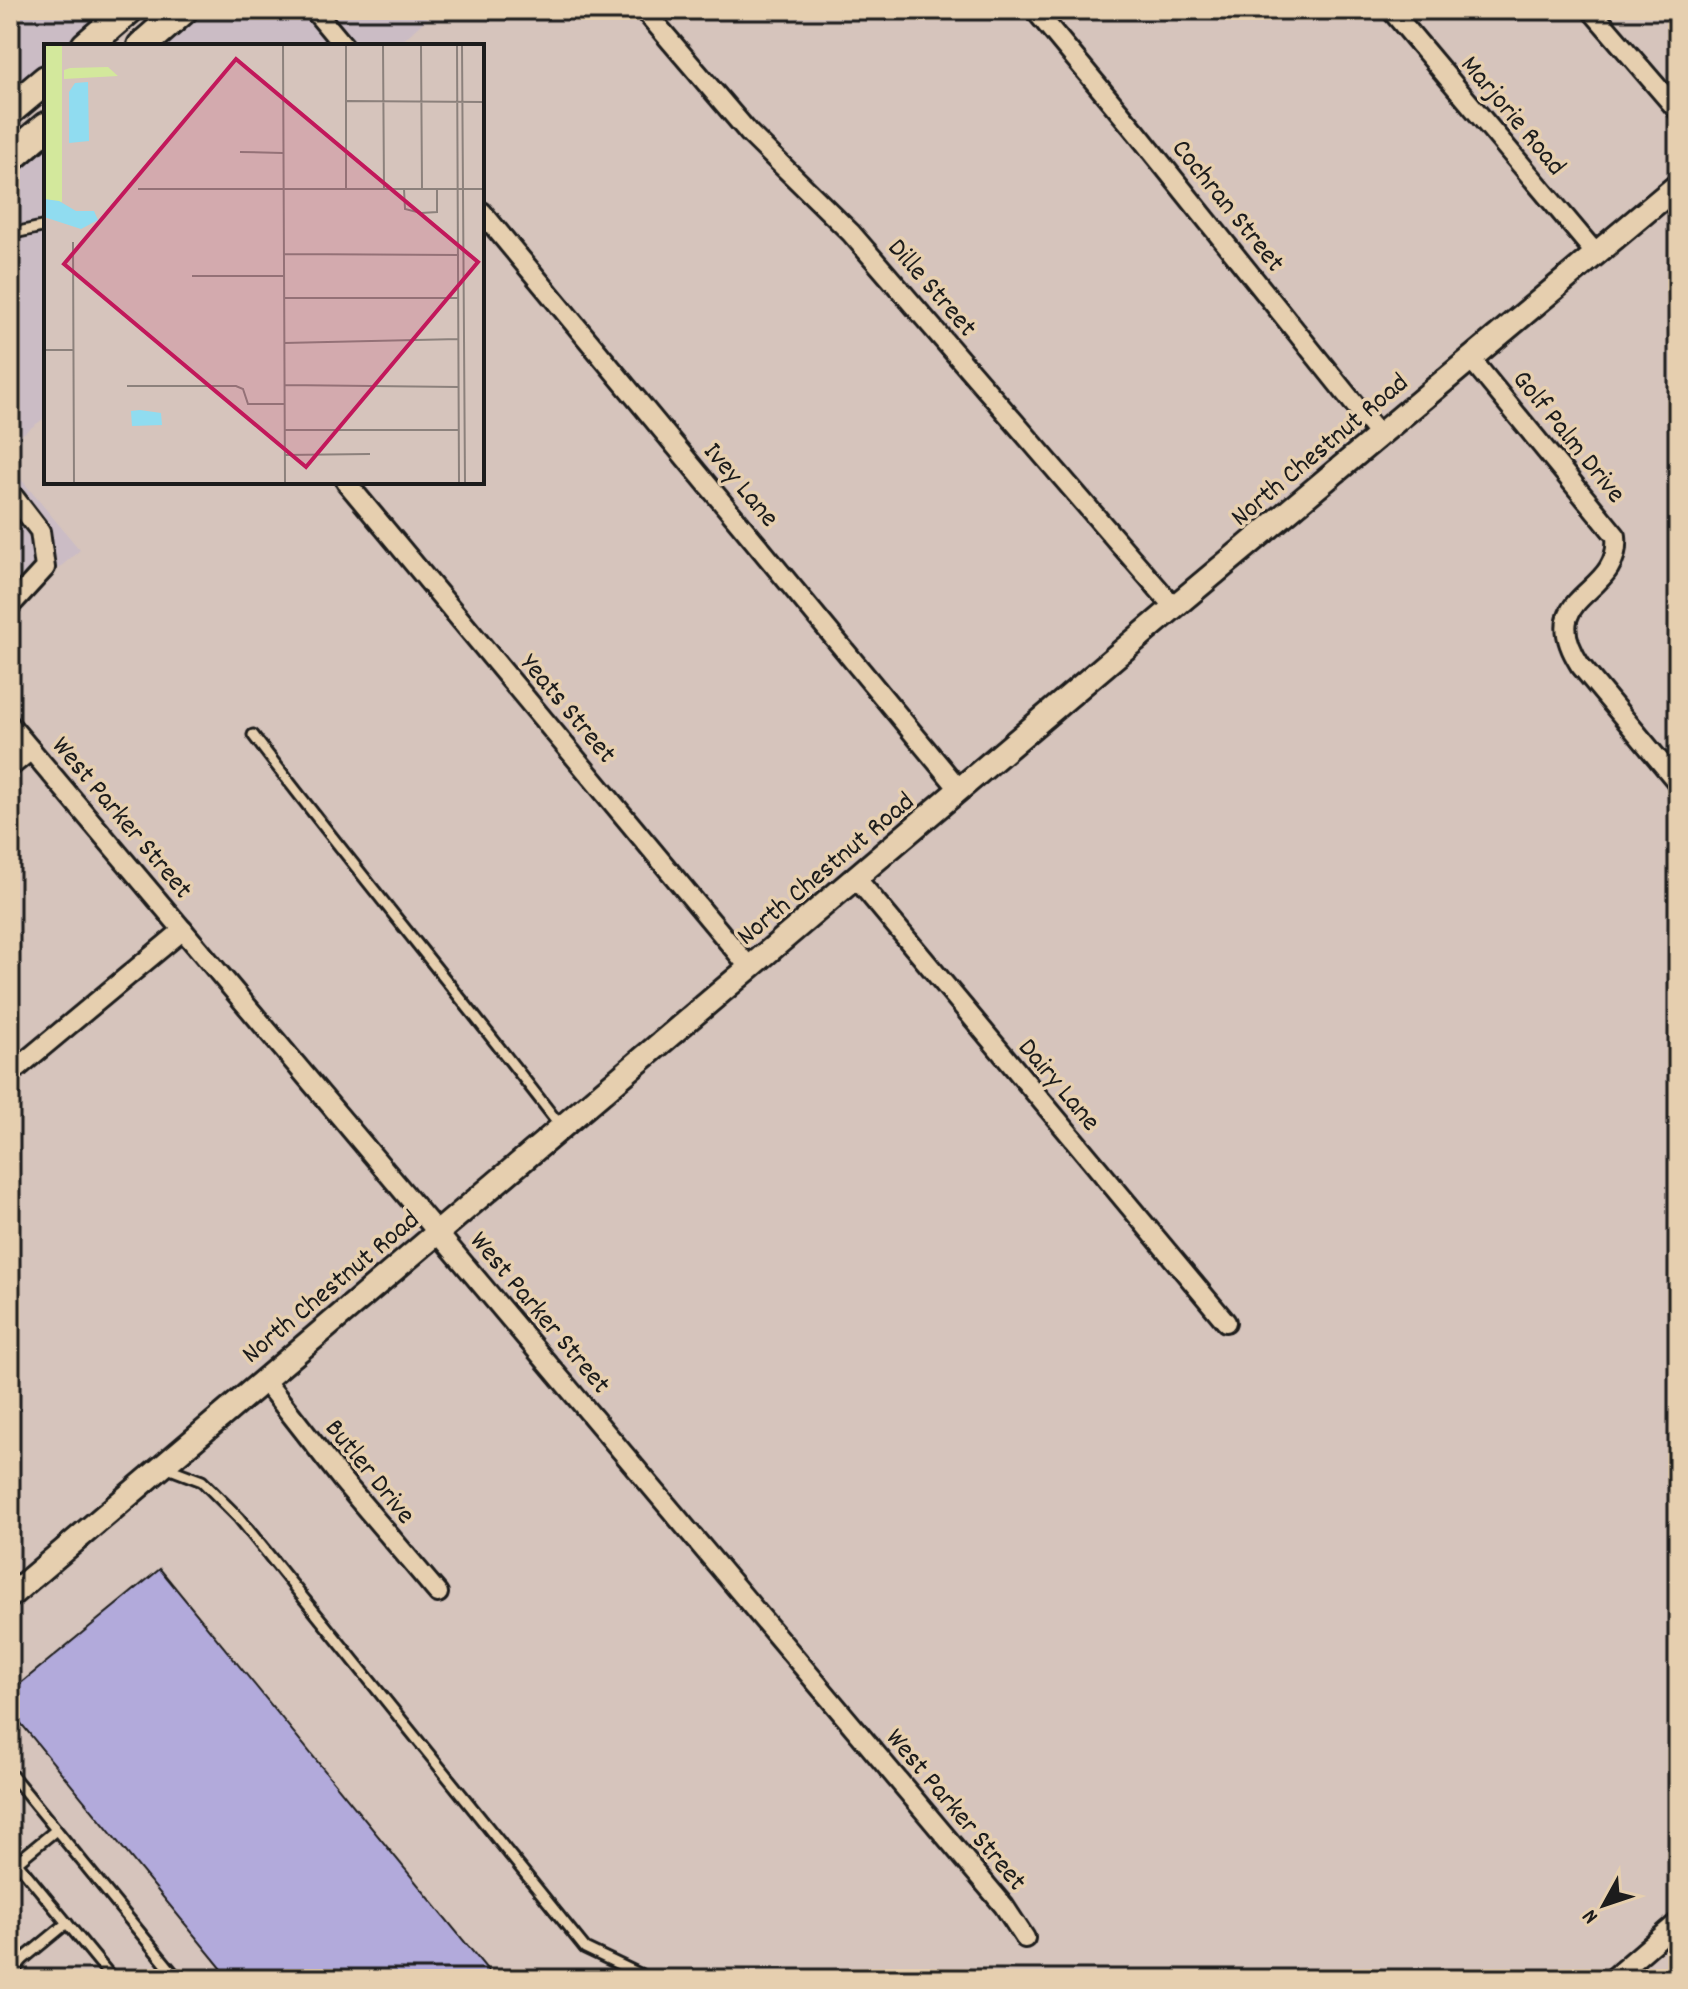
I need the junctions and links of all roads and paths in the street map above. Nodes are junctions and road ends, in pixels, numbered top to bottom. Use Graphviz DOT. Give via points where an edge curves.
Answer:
graph roads {
  1 [pos="128,10"];
  2 [pos="134,10"];
  3 [pos="183,10"];
  4 [pos="314,10"];
  5 [pos="644,10"];
  6 [pos="1035,10"];
  7 [pos="1391,10"];
  8 [pos="1591,10"];
  9 [pos="148,41"];
  10 [pos="88,44"];
  11 [pos="342,44"];
  12 [pos="27,96"];
  13 [pos="1678,111"];
  14 [pos="44,118"];
  15 [pos="44,129"];
  16 [pos="10,158"];
  17 [pos="1678,185"];
  18 [pos="484,214"];
  19 [pos="44,226"];
  20 [pos="10,234"];
  21 [pos="1596,254"];
  22 [pos="1471,359"];
  23 [pos="1379,435"];
  24 [pos="348,484"];
  25 [pos="10,492"];
  26 [pos="10,606"];
  27 [pos="1174,607"];
  28 [pos="10,725"];
  29 [pos="253,735"];
  30 [pos="31,750"];
  31 [pos="10,767"];
  32 [pos="1678,783"];
  33 [pos="960,790"];
  34 [pos="856,878"];
  35 [pos="183,930"];
  36 [pos="750,968"];
  37 [pos="10,1074"];
  38 [pos="562,1129"];
  39 [pos="439,1233"];
  40 [pos="1226,1322"];
  41 [pos="264,1380"];
  42 [pos="162,1466"];
  43 [pos="438,1593"];
  44 [pos="10,1596"];
  45 [pos="10,1773"];
  46 [pos="56,1830"];
  47 [pos="14,1858"];
  48 [pos="1678,1922"];
  49 [pos="67,1923"];
  50 [pos="1025,1938"];
  51 [pos="10,1945"];
  52 [pos="22,1960"];
  53 [pos="10,1976"];
  54 [pos="113,1979"];
  55 [pos="177,1979"];
  56 [pos="650,1979"];
  57 [pos="1612,1979"];
  1 -- 10 [label="main road"];
  2 -- 9 [label="street"];
  3 -- 9 [label="main road"];
  4 -- 11 [label="street"];
  5 -- 27 [label="street, Dille Street" via="749,133 851,233"];
  6 -- 23 [label="street, Cochran Street"];
  7 -- 21 [label="street, Marjorie Road"];
  8 -- 13 [label="street"];
  12 -- 14 [label="street"];
  15 -- 16 [label="main road"];
  17 -- 21 [label="street, North Chestnut Road"];
  18 -- 33 [label="street, Ivey Lane"];
  19 -- 20 [label="lane"];
  21 -- 22 [label="street, North Chestnut Road"];
  22 -- 23 [label="street, North Chestnut Road"];
  22 -- 32 [label="street, Golf Palm Drive" via="1616,536 1607,573 1572,606 1567,618 1570,649"];
  23 -- 27 [label="street, North Chestnut Road"];
  24 -- 36 [label="street, Yeats Street"];
  25 -- 26 [label="street" via="40,531 45,568"];
  27 -- 33 [label="street, North Chestnut Road"];
  28 -- 30 [label="street, West Parker Street"];
  29 -- 38 [label="lane"];
  30 -- 31 [label="street"];
  30 -- 35 [label="street, West Parker Street"];
  33 -- 34 [label="street, North Chestnut Road"];
  34 -- 36 [label="street, North Chestnut Road"];
  34 -- 40 [label="street, Dairy Lane"];
  35 -- 37 [label="street"];
  35 -- 39 [label="street, West Parker Street"];
  36 -- 38 [label="street, North Chestnut Road"];
  38 -- 39 [label="street, North Chestnut Road"];
  39 -- 41 [label="street, North Chestnut Road"];
  39 -- 50 [label="street, West Parker Street" via="1004,1906"];
  41 -- 42 [label="street, North Chestnut Road"];
  41 -- 43 [label="street, Butler Drive"];
  42 -- 44 [label="street, North Chestnut Road"];
  42 -- 56 [label="lane" via="202,1481 239,1518 585,1948"];
  45 -- 46 [label="lane"];
  46 -- 47 [label="lane"];
  46 -- 55 [label="lane"];
  47 -- 49 [label="lane"];
  48 -- 57 [label="street"];
  49 -- 52 [label="lane"];
  49 -- 54 [label="lane"];
  51 -- 52 [label="lane"];
  52 -- 53 [label="lane"];
}
